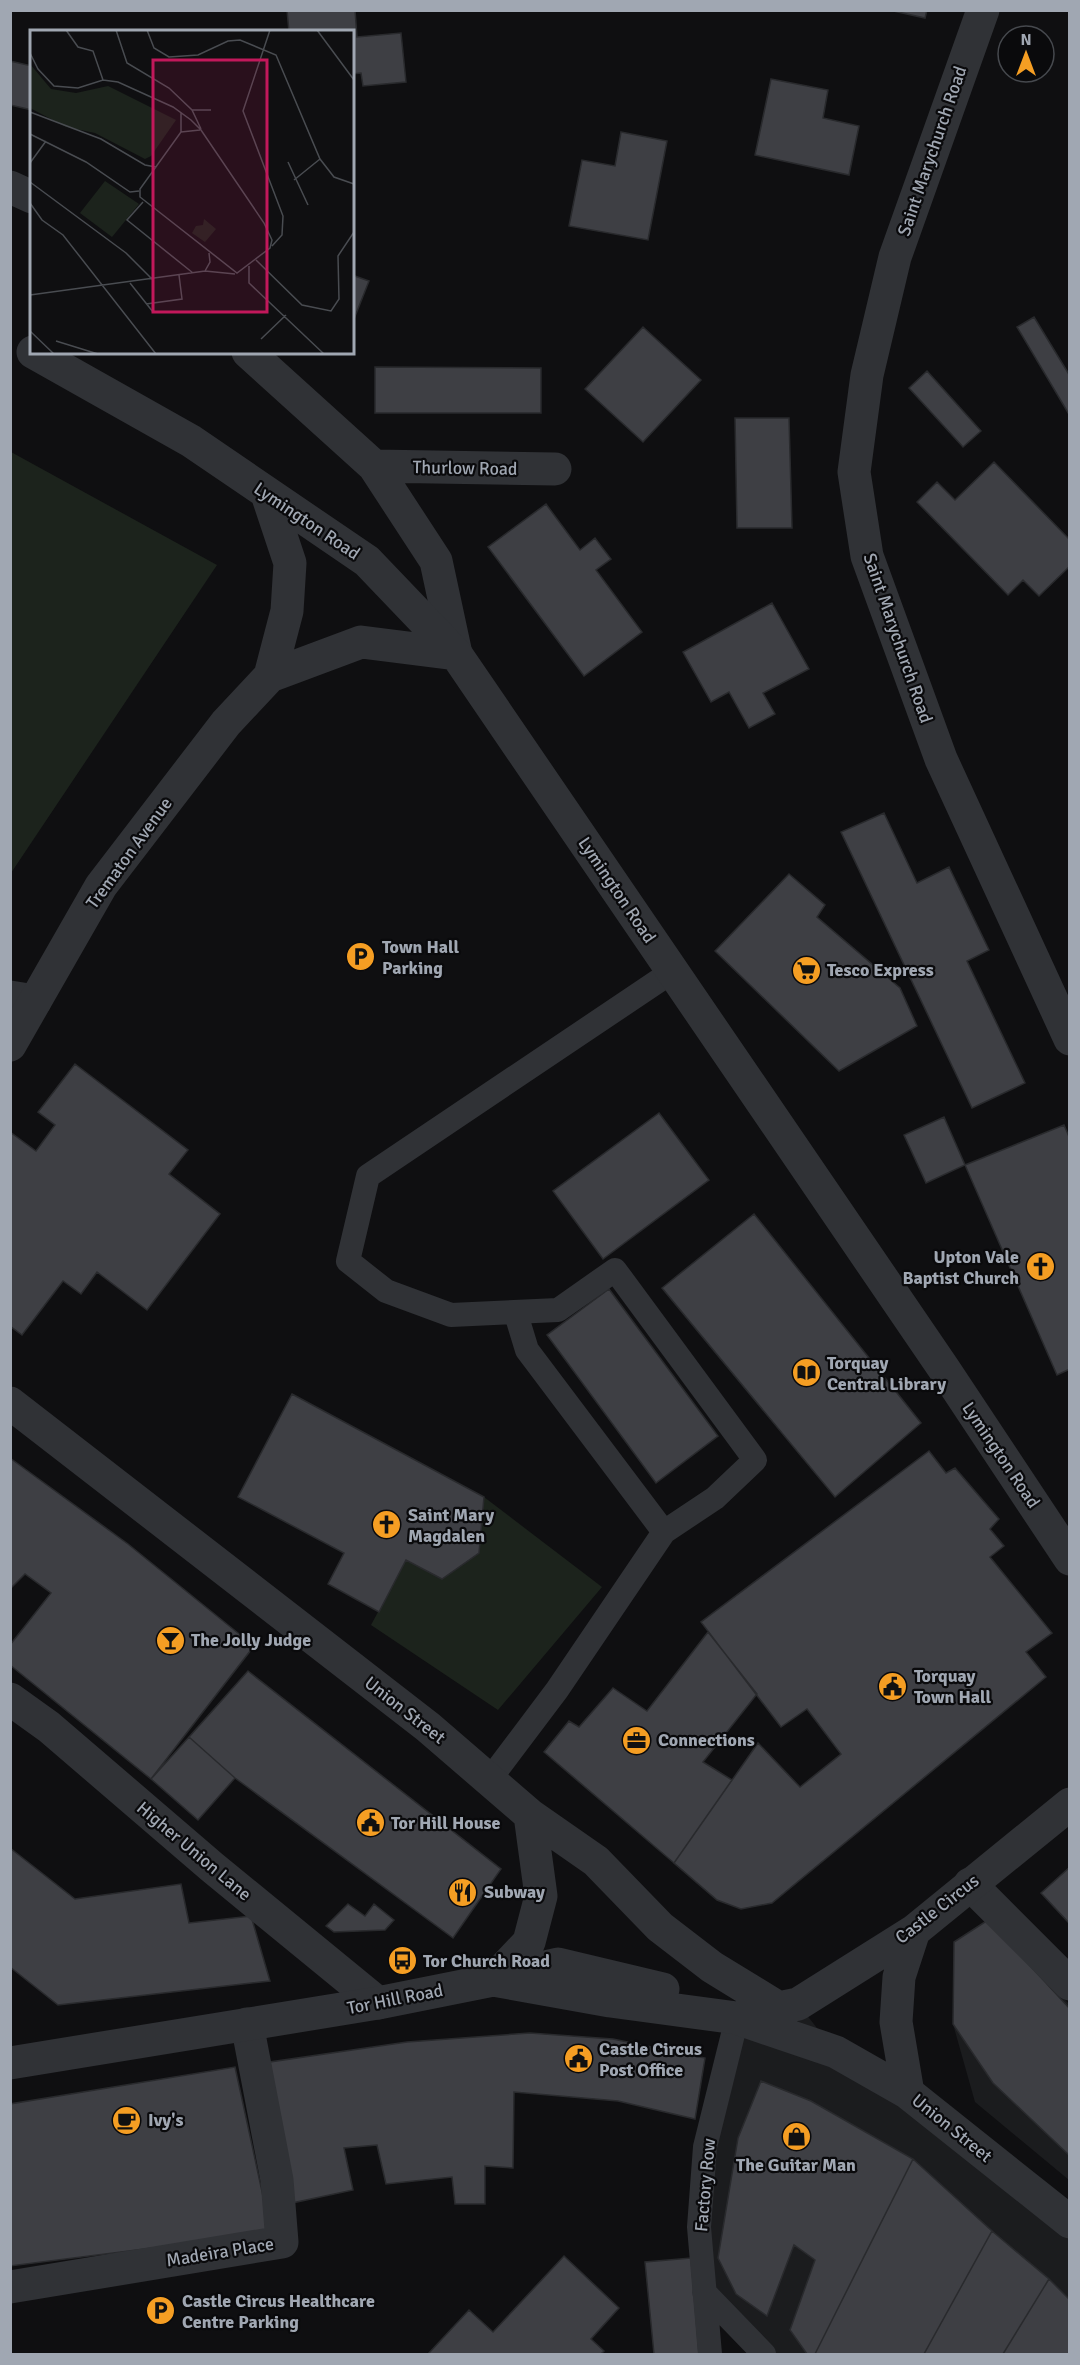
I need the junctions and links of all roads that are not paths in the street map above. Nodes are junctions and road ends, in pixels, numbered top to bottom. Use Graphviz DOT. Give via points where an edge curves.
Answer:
graph roads {
  1 [pos="982,10"];
  2 [pos="10,187"];
  3 [pos="30,196"];
  4 [pos="10,342"];
  5 [pos="30,351"];
  6 [pos="36,354"];
  7 [pos="250,354"];
  8 [pos="374,466"];
  9 [pos="555,469"];
  10 [pos="267,494"];
  11 [pos="456,654"];
  12 [pos="270,675"];
  13 [pos="673,971"];
  14 [pos="23,999"];
  15 [pos="1070,1039"];
  16 [pos="10,1045"];
  17 [pos="516,1314"];
  18 [pos="10,1403"];
  19 [pos="664,1532"];
  20 [pos="1070,1559"];
  21 [pos="10,1699"];
  22 [pos="490,1779"];
  23 [pos="1070,1804"];
  24 [pos="530,1815"];
  25 [pos="970,1884"];
  26 [pos="914,1931"];
  27 [pos="493,1980"];
  28 [pos="1070,1984"];
  29 [pos="378,2003"];
  30 [pos="788,2006"];
  31 [pos="737,2018"];
  32 [pos="247,2024"];
  33 [pos="10,2063"];
  34 [pos="908,2093"];
  35 [pos="1070,2222"];
  36 [pos="10,2287"];
  37 [pos="704,2292"];
  38 [pos="710,2355"];
  39 [pos="764,2355"];
  1 -- 15 [label="street, Saint Marychurch Road" via="895,257 867,375 854,472 867,556 941,759"];
  2 -- 3 [label="street"];
  4 -- 5 [label="street, Lymington Road"];
  6 -- 10 [label="street, Lymington Road" via="191,441"];
  7 -- 8 [label="street, Thurlow Road"];
  8 -- 9 [label="street, Thurlow Road"];
  8 -- 11 [label="street, Thurlow Road" via="436,561"];
  10 -- 11 [label="street, Lymington Road" via="367,561"];
  10 -- 12 [label="street, Trematon Avenue" via="290,563 287,611"];
  11 -- 12 [label="street, Trematon Avenue" via="361,642"];
  11 -- 13 [label="street, Lymington Road"];
  12 -- 14 [label="street, Trematon Avenue" via="226,723 101,886"];
  13 -- 17 [label="lane" via="368,1176 348,1261 386,1290 451,1315"];
  13 -- 20 [label="street, Lymington Road"];
  14 -- 16 [label="street, Trematon Avenue"];
  17 -- 19 [label="lane" via="527,1350"];
  17 -- 19 [label="lane" via="558,1310 615,1270 755,1460 715,1498"];
  18 -- 22 [label="street, Union Street"];
  19 -- 22 [label="lane" via="557,1690"];
  21 -- 29 [label="street, Higher Union Lane" via="49,1727"];
  22 -- 24 [label="street, Union Street"];
  23 -- 25 [label="street, Castle Circus"];
  24 -- 27 [label="street" via="541,1896 529,1941"];
  24 -- 30 [label="street, Union Street" via="596,1861 660,1927 712,1967"];
  25 -- 26 [label="street, Castle Circus"];
  25 -- 28 [label="street"];
  26 -- 30 [label="street, Castle Circus"];
  26 -- 34 [label="street, Union Street" via="899,1977 896,2022"];
  27 -- 29 [label="street, Tor Hill Road"];
  27 -- 31 [label="street, Tor Hill Road"];
  29 -- 32 [label="street, Tor Hill Road"];
  30 -- 31 [label="street, Tor Hill Road"];
  31 -- 34 [label="street" via="836,2052"];
  31 -- 37 [label="lane, Factory Row" via="705,2147 699,2227"];
  32 -- 33 [label="street, Tor Hill Road"];
  32 -- 36 [label="street, Madeira Place" via="277,2180 282,2242"];
  34 -- 35 [label="street, Union Street"];
  37 -- 38 [label="lane, Factory Row"];
  37 -- 39 [label="lane"];
}
